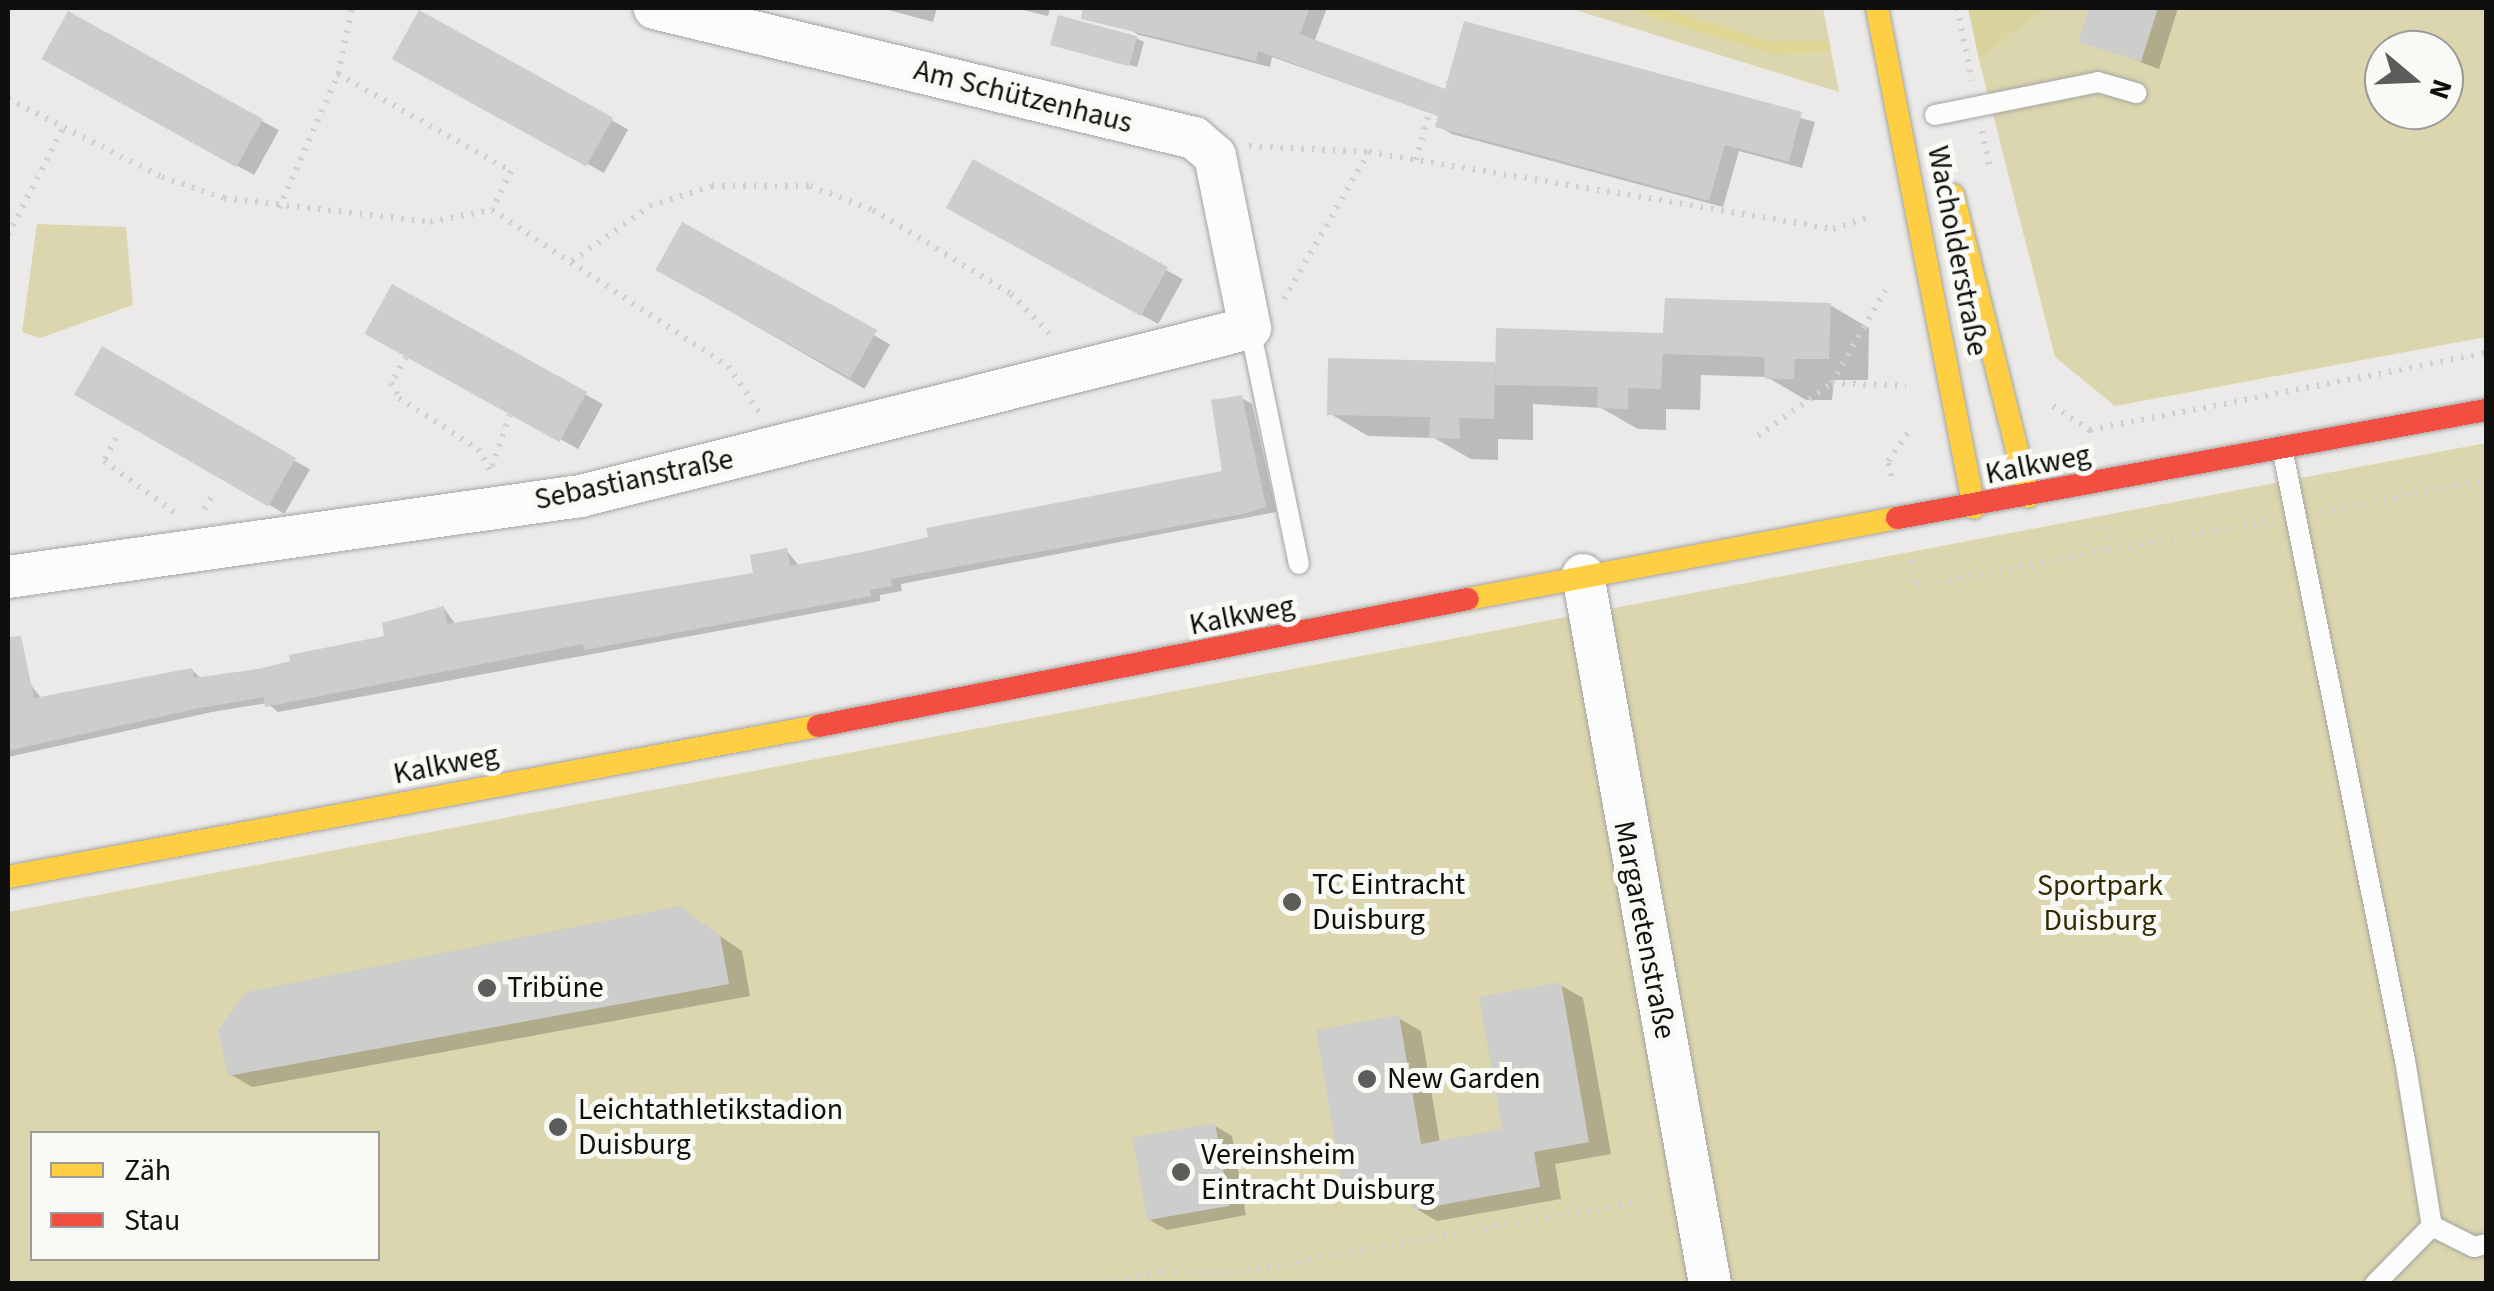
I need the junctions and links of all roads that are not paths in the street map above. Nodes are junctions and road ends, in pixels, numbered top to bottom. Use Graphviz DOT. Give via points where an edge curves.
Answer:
graph roads {
  1 [pos="654,8"];
  2 [pos="1876,8"];
  3 [pos="2136,93"];
  4 [pos="1936,115"];
  5 [pos="1948,170"];
  6 [pos="1250,328"];
  7 [pos="2486,410"];
  8 [pos="2282,448"];
  9 [pos="2029,498"];
  10 [pos="1974,508"];
  11 [pos="1299,564"];
  12 [pos="1583,575"];
  13 [pos="8,577"];
  14 [pos="8,877"];
  15 [pos="2432,1226"];
  16 [pos="2486,1244"];
  17 [pos="1710,1284"];
  18 [pos="2374,1284"];
  1 -- 6 [label="street, Am Schützenhaus" via="1194,138 1215,156"];
  2 -- 10 [label="street, Wacholderstraße"];
  3 -- 4 [label="lane" via="2098,82"];
  5 -- 9 [label="street, Wacholderstraße"];
  6 -- 11 [label="lane"];
  6 -- 13 [label="street, Sebastianstraße" via="582,496 496,487 198,550"];
  7 -- 8 [label="street, Kalkweg"];
  8 -- 9 [label="street, Kalkweg"];
  8 -- 15 [label="lane" via="2406,1060"];
  9 -- 10 [label="street, Kalkweg"];
  10 -- 12 [label="street, Kalkweg"];
  12 -- 14 [label="street, Kalkweg" via="1256,644"];
  12 -- 17 [label="street, Margaretenstraße"];
  15 -- 16 [label="lane" via="2474,1247"];
  15 -- 18 [label="lane"];
}
